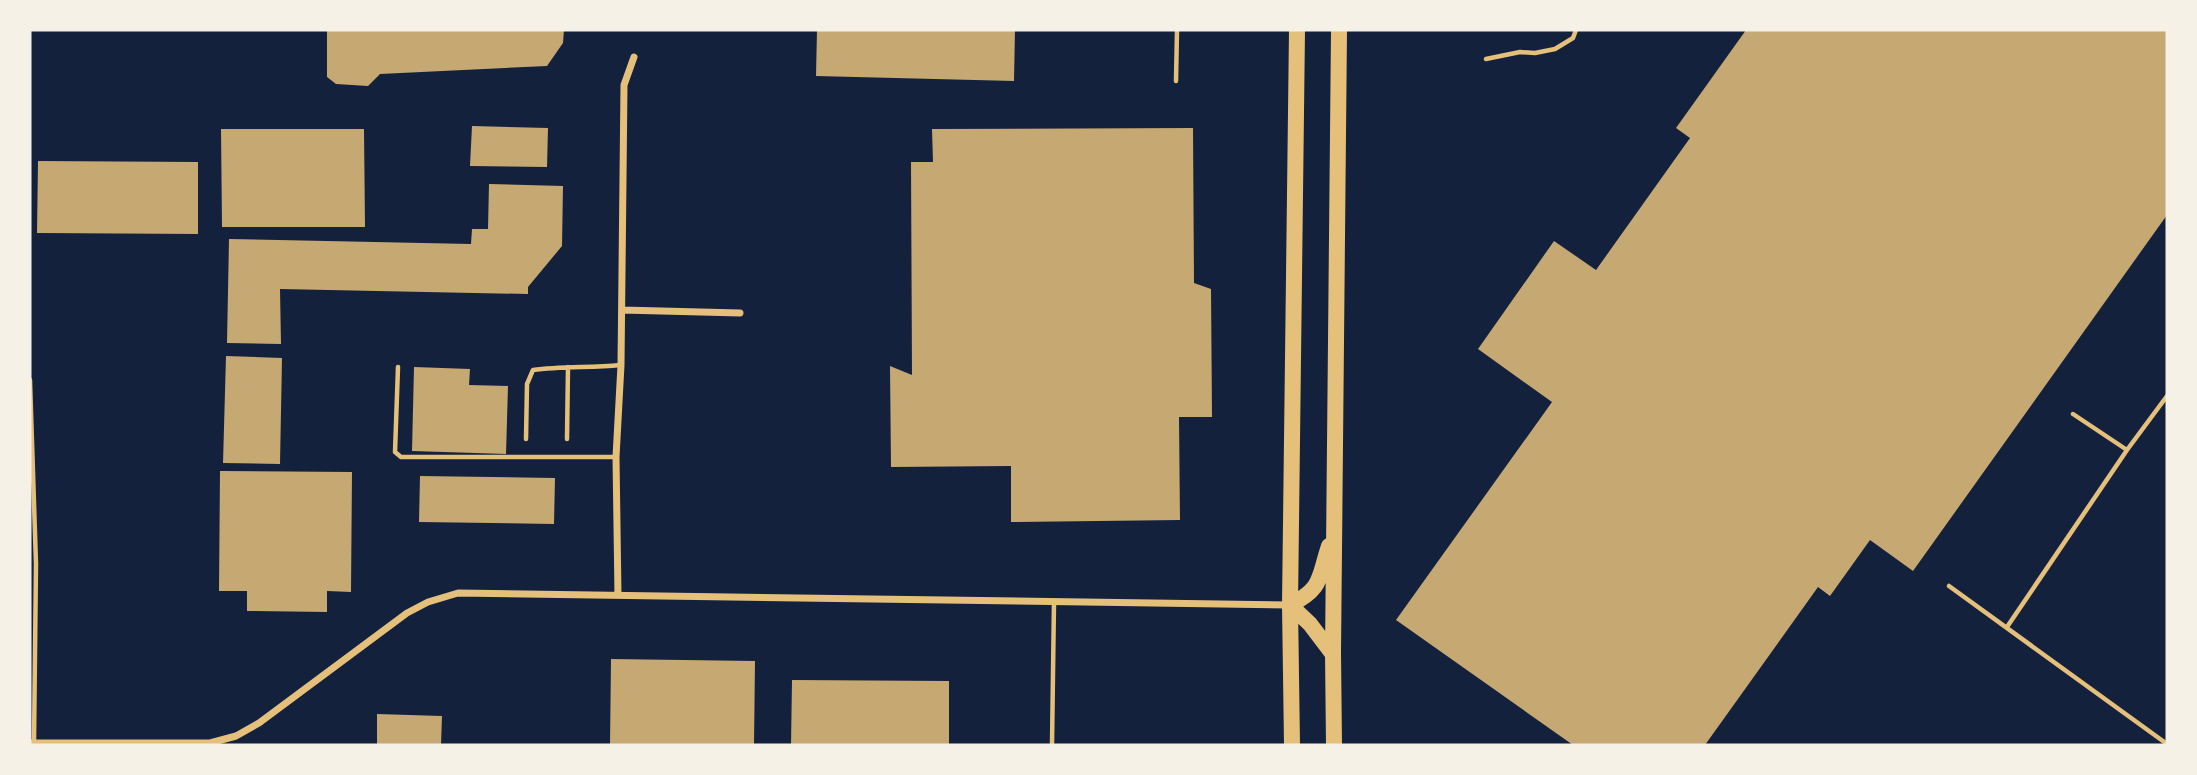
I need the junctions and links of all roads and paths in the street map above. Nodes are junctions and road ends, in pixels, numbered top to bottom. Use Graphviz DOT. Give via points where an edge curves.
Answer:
graph roads {
  1 [pos="1177,30"];
  2 [pos="1297,30"];
  3 [pos="1339,30"];
  4 [pos="1576,30"];
  5 [pos="634,57"];
  6 [pos="1486,59"];
  7 [pos="1176,81"];
  8 [pos="622,310"];
  9 [pos="740,313"];
  10 [pos="621,365"];
  11 [pos="398,367"];
  12 [pos="568,367"];
  13 [pos="30,380"];
  14 [pos="2167,396"];
  15 [pos="2073,414"];
  16 [pos="526,439"];
  17 [pos="567,439"];
  18 [pos="2127,450"];
  19 [pos="616,457"];
  20 [pos="1333,534"];
  21 [pos="1949,586"];
  22 [pos="618,595"];
  23 [pos="1054,602"];
  24 [pos="1290,605"];
  25 [pos="2007,627"];
  26 [pos="1332,653"];
  27 [pos="32,743"];
  28 [pos="2167,744"];
  29 [pos="1052,745"];
  30 [pos="1292,745"];
  31 [pos="1334,745"];
  1 -- 7 [label="lane"];
  2 -- 24 [label="highway"];
  3 -- 20 [label="highway"];
  4 -- 6 [label="lane" via="1573,38 1555,50"];
  5 -- 8 [label="street" via="624,85"];
  8 -- 9 [label="street"];
  8 -- 10 [label="street"];
  10 -- 12 [label="lane"];
  10 -- 19 [label="street"];
  11 -- 19 [label="lane" via="395,452 401,457"];
  12 -- 16 [label="lane" via="533,370 527,384"];
  12 -- 17 [label="lane"];
  13 -- 27 [label="lane" via="36,564"];
  14 -- 18 [label="lane"];
  15 -- 18 [label="lane"];
  18 -- 25 [label="lane"];
  19 -- 22 [label="street"];
  20 -- 24 [label="highway" via="1317,585"];
  20 -- 26 [label="highway"];
  21 -- 25 [label="lane"];
  22 -- 23 [label="street"];
  22 -- 27 [label="street" via="458,593 428,602 259,723 210,743"];
  23 -- 24 [label="street"];
  23 -- 29 [label="lane"];
  24 -- 26 [label="highway"];
  24 -- 30 [label="highway"];
  25 -- 28 [label="lane"];
  26 -- 31 [label="highway"];
}
